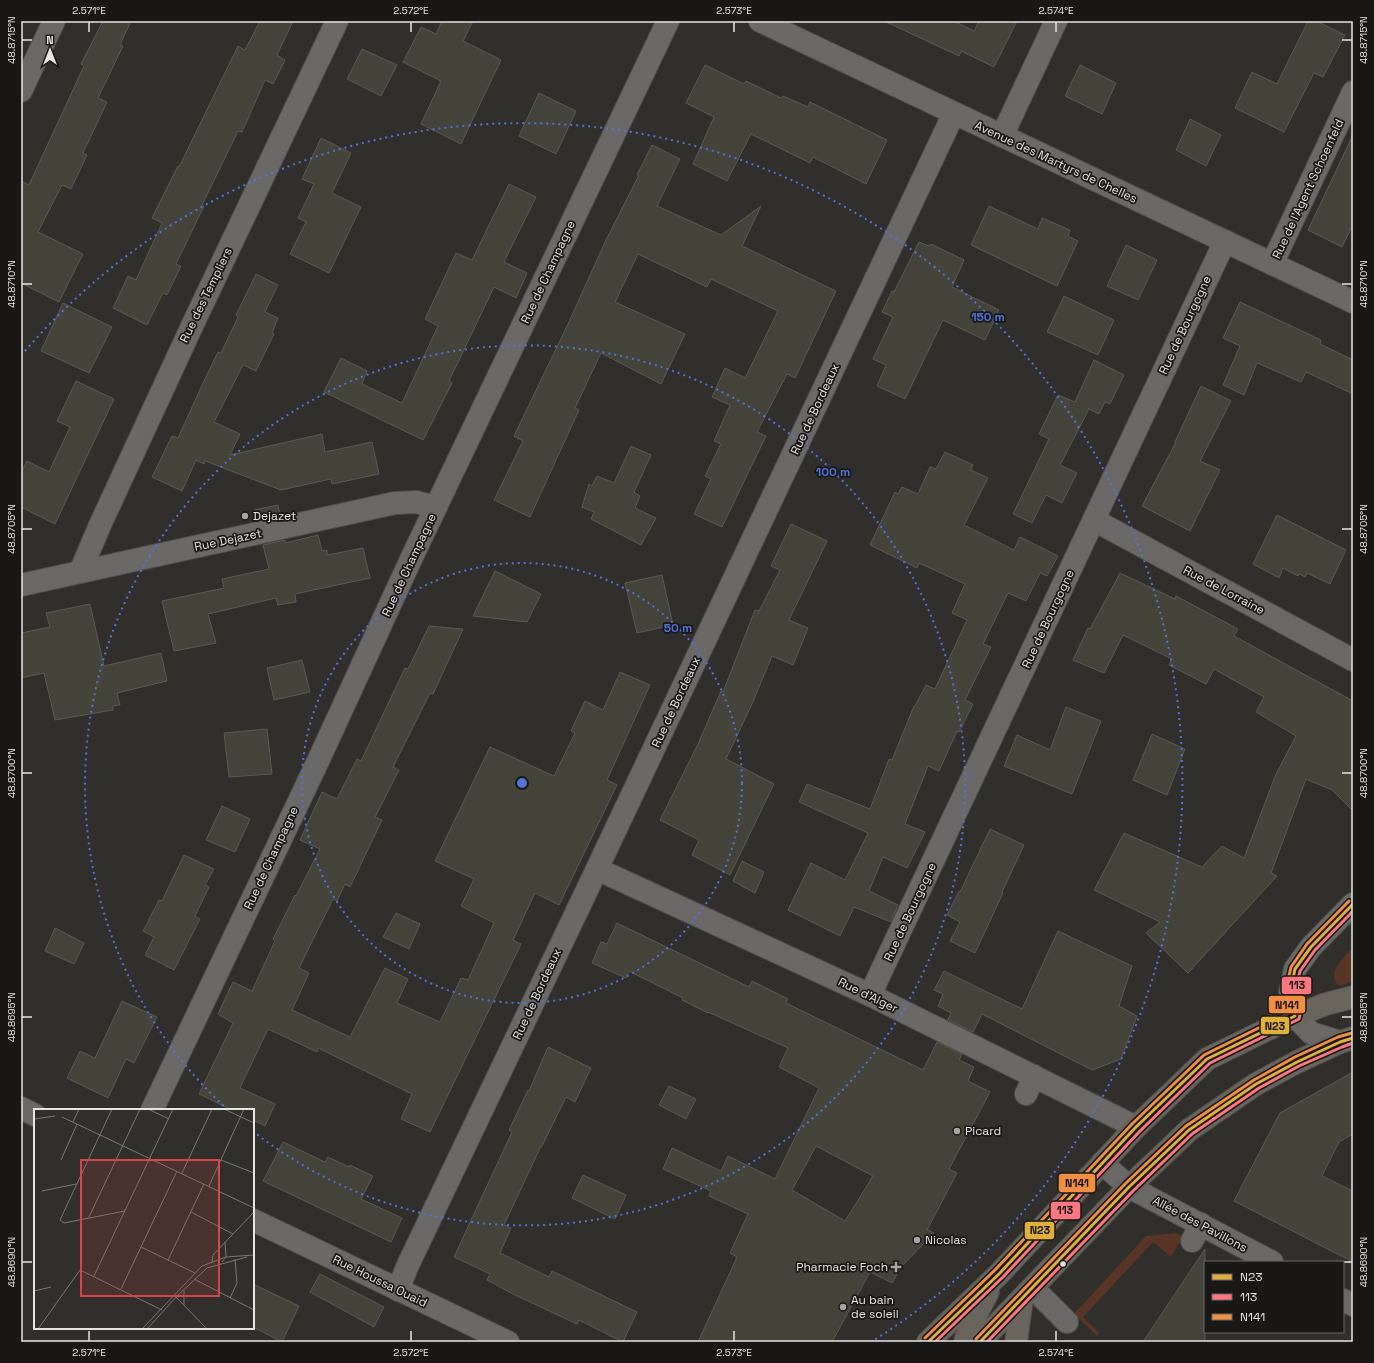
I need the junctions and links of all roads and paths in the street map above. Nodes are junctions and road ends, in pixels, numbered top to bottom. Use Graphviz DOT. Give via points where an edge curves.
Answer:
graph roads {
  1 [pos="54,21"];
  2 [pos="338,21"];
  3 [pos="668,21"];
  4 [pos="760,21"];
  5 [pos="1056,21"];
  6 [pos="21,91"];
  7 [pos="1353,92"];
  8 [pos="954,113"];
  9 [pos="1002,136"];
  10 [pos="1225,241"];
  11 [pos="1272,264"];
  12 [pos="1353,302"];
  13 [pos="436,507"];
  14 [pos="1094,520"];
  15 [pos="80,572"];
  16 [pos="21,585"];
  17 [pos="1353,660"];
  18 [pos="597,869"];
  19 [pos="1353,904"];
  20 [pos="870,995"];
  21 [pos="1353,996"];
  22 [pos="1295,1016"];
  23 [pos="1347,1040"];
  24 [pos="21,1108"];
  25 [pos="152,1109"];
  26 [pos="34,1114"];
  27 [pos="1136,1127"];
  28 [pos="1102,1163"];
  29 [pos="1129,1187"];
  30 [pos="254,1220"];
  31 [pos="1269,1261"];
  32 [pos="999,1274"];
  33 [pos="398,1290"];
  34 [pos="1028,1293"];
  35 [pos="1344,1300"];
  36 [pos="1353,1305"];
  37 [pos="1067,1322"];
  38 [pos="508,1342"];
  39 [pos="928,1342"];
  40 [pos="964,1342"];
  41 [pos="980,1342"];
  42 [pos="1016,1342"];
  1 -- 6 [label="street"];
  2 -- 15 [label="street, Rue des Templiers" via="192,326"];
  3 -- 13 [label="street, Rue de Champagne"];
  4 -- 8 [label="street, Avenue des Martyrs de Chelles"];
  5 -- 9 [label="street"];
  7 -- 11 [label="street, Rue de l'Agent Schoenfeld"];
  8 -- 9 [label="street, Avenue des Martyrs de Chelles"];
  8 -- 18 [label="street, Rue de Bordeaux"];
  9 -- 10 [label="street, Avenue des Martyrs de Chelles"];
  10 -- 11 [label="street, Avenue des Martyrs de Chelles"];
  10 -- 14 [label="street, Rue de Bourgogne"];
  11 -- 12 [label="street, Avenue des Martyrs de Chelles"];
  13 -- 15 [label="street, Rue Dejazet" via="416,502 395,503"];
  13 -- 25 [label="street, Rue de Champagne"];
  14 -- 17 [label="street, Rue de Lorraine"];
  14 -- 20 [label="street, Rue de Bourgogne"];
  15 -- 16 [label="street, Rue Dejazet"];
  18 -- 20 [label="street, Rue d'Alger"];
  18 -- 33 [label="street, Rue de Bordeaux"];
  19 -- 22 [label="street" via="1311,946 1295,968 1290,993"];
  20 -- 27 [label="street, Rue d'Alger" via="1030,1085"];
  21 -- 22 [label="main road"];
  22 -- 23 [label="street" via="1311,1033"];
  22 -- 27 [label="main road" via="1207,1060"];
  23 -- 29 [label="main road" via="1256,1084 1189,1130"];
  24 -- 26 [label="street"];
  27 -- 28 [label="main road"];
  28 -- 29 [label="street, Allée des Pavillons"];
  28 -- 32 [label="main road"];
  29 -- 31 [label="street, Allée des Pavillons" via="1196,1233"];
  29 -- 34 [label="main road"];
  30 -- 33 [label="street, Rue Houssa Ouaid"];
  32 -- 39 [label="main road"];
  32 -- 40 [label="main road"];
  33 -- 38 [label="street, Rue Houssa Ouaid"];
  34 -- 37 [label="street"];
  34 -- 41 [label="main road"];
  34 -- 42 [label="main road"];
  35 -- 36 [label="street"];
}
